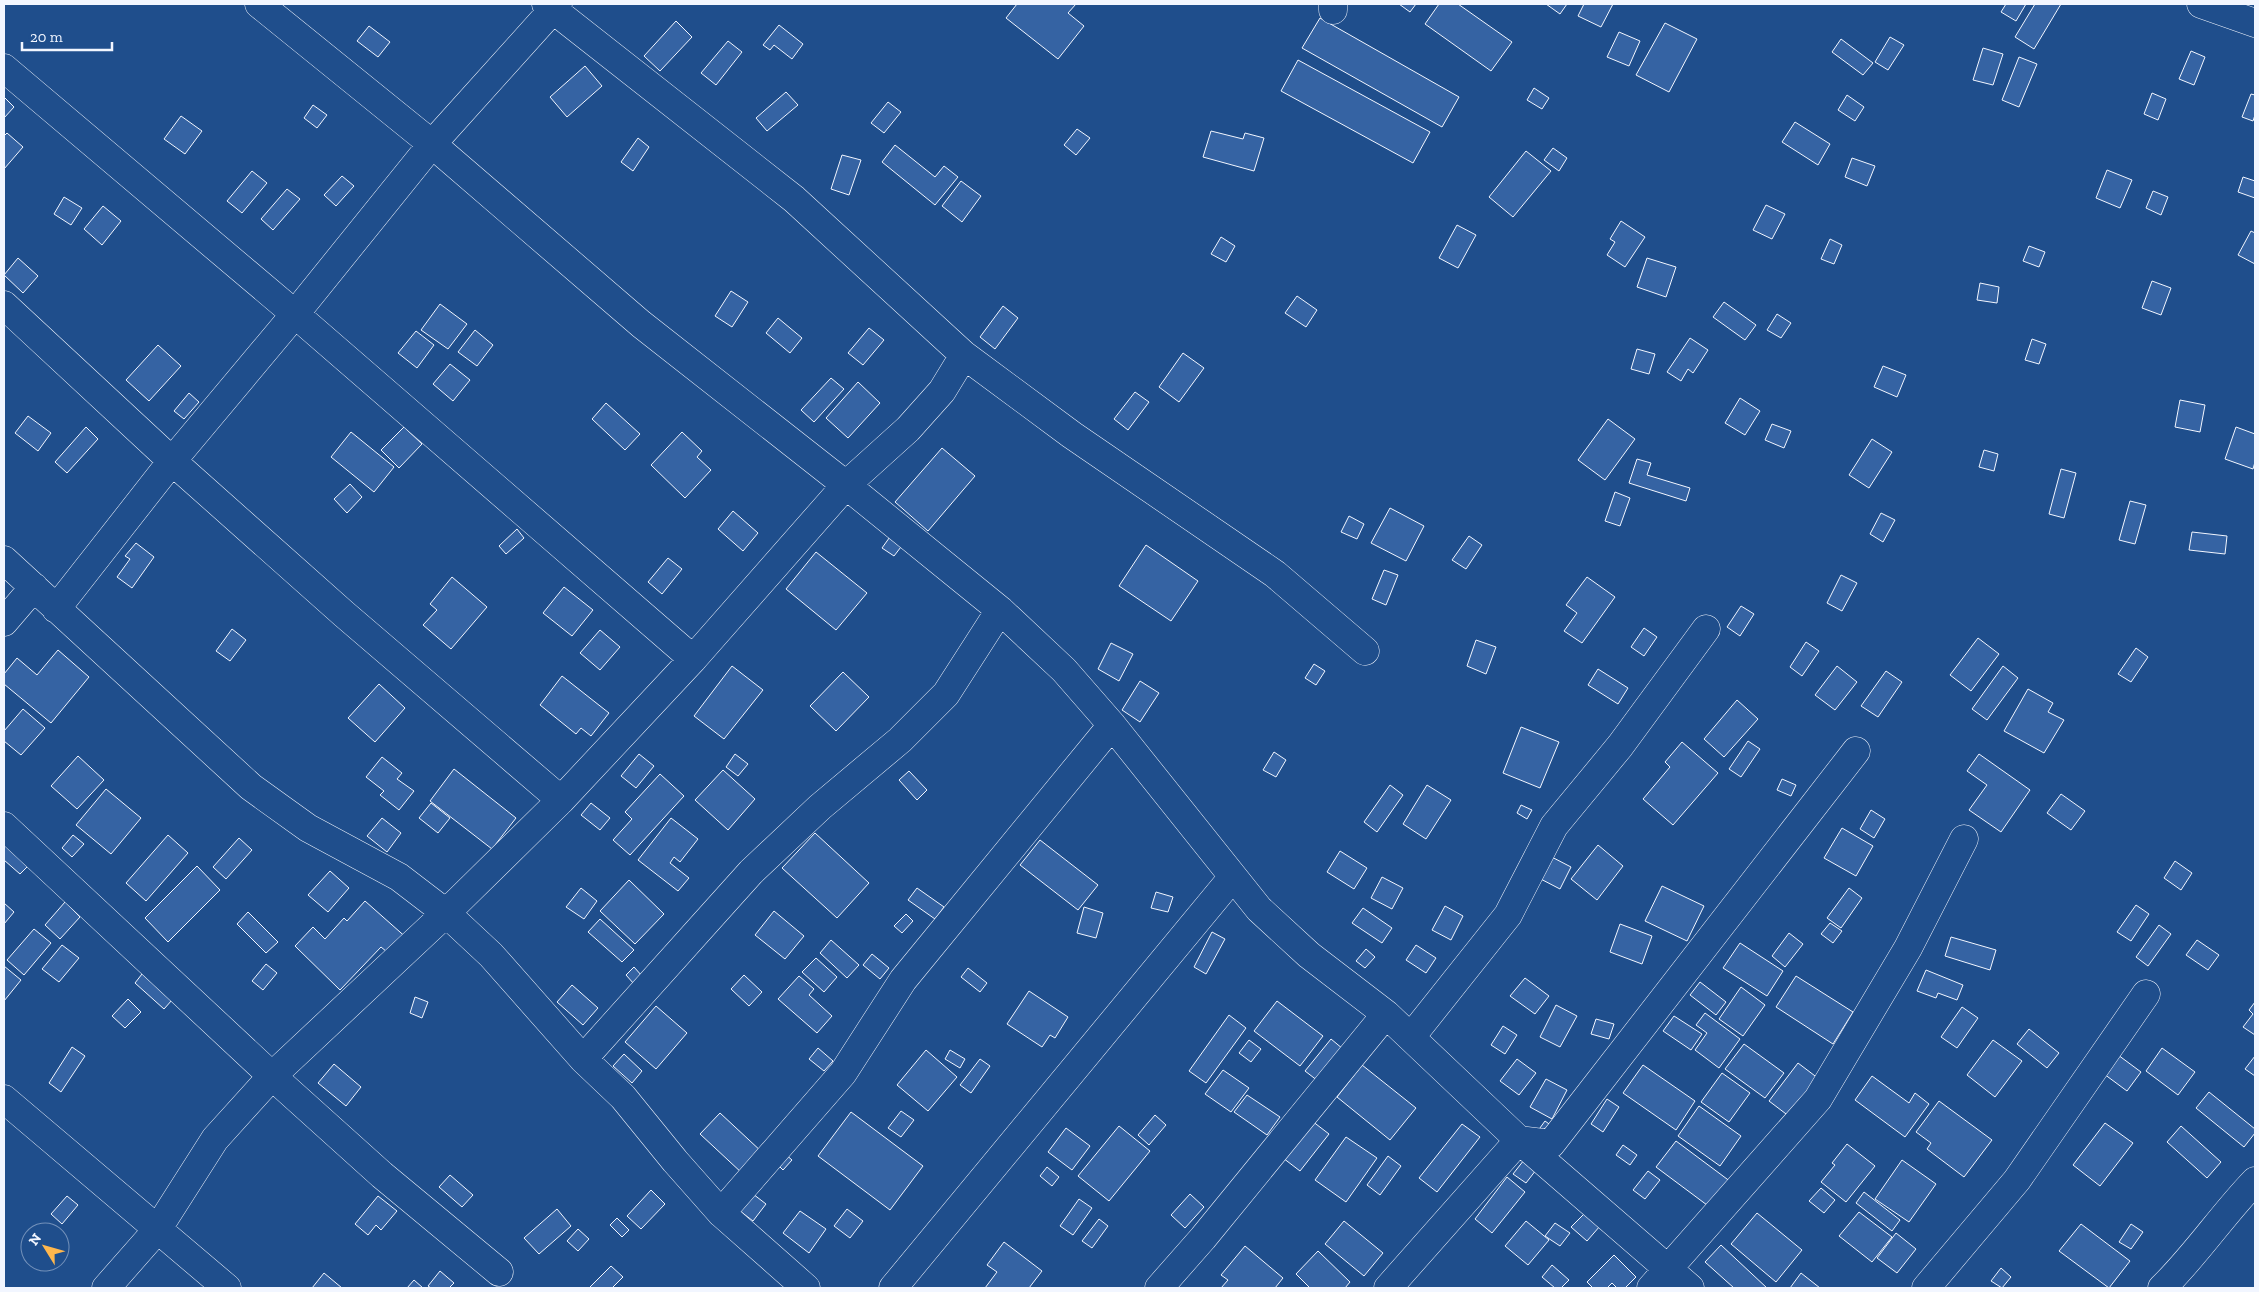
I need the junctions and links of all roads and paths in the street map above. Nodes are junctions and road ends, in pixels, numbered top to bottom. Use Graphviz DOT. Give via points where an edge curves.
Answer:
graph roads {
  1 [pos="259,4"];
  2 [pos="2201,4"];
  3 [pos="552,6"];
  4 [pos="2255,23"];
  5 [pos="4,68"];
  6 [pos="432,144"];
  7 [pos="4,305"];
  8 [pos="295,314"];
  9 [pos="964,354"];
  10 [pos="172,461"];
  11 [pos="846,485"];
  12 [pos="4,560"];
  13 [pos="34,586"];
  14 [pos="56,609"];
  15 [pos="1000,610"];
  16 [pos="4,622"];
  17 [pos="1706,629"];
  18 [pos="1365,651"];
  19 [pos="693,659"];
  20 [pos="1112,725"];
  21 [pos="1856,751"];
  22 [pos="561,800"];
  23 [pos="4,826"];
  24 [pos="1964,840"];
  25 [pos="1232,878"];
  26 [pos="446,913"];
  27 [pos="2146,994"];
  28 [pos="1386,1014"];
  29 [pos="1411,1037"];
  30 [pos="583,1059"];
  31 [pos="272,1076"];
  32 [pos="4,1099"];
  33 [pos="1519,1140"];
  34 [pos="2255,1181"];
  35 [pos="721,1213"];
  36 [pos="157,1230"];
  37 [pos="499,1272"];
  38 [pos="1660,1279"];
  39 [pos="106,1288"];
  40 [pos="227,1288"];
  41 [pos="806,1288"];
  42 [pos="893,1288"];
  43 [pos="1159,1288"];
  44 [pos="1388,1288"];
  45 [pos="1690,1288"];
  46 [pos="1926,1288"];
  47 [pos="2162,1288"];
  1 -- 6 [label="street"];
  2 -- 4 [label="street"];
  3 -- 6 [label="street"];
  3 -- 9 [label="street" via="794,198"];
  5 -- 8 [label="street"];
  6 -- 8 [label="street"];
  6 -- 11 [label="street" via="641,324"];
  7 -- 10 [label="street"];
  8 -- 10 [label="street"];
  8 -- 19 [label="street"];
  9 -- 11 [label="street" via="942,391 908,429"];
  9 -- 18 [label="street" via="1072,435 1275,574"];
  10 -- 14 [label="street"];
  10 -- 22 [label="street"];
  11 -- 15 [label="street"];
  11 -- 19 [label="street"];
  12 -- 13 [label="street"];
  13 -- 14 [label="street"];
  13 -- 16 [label="street"];
  14 -- 26 [label="street" via="251,787 308,828 399,877"];
  15 -- 20 [label="street" via="1064,670"];
  15 -- 30 [label="street" via="946,694 900,740 820,807 751,872"];
  17 -- 29 [label="street" via="1620,746 1554,826 1508,915"];
  19 -- 22 [label="street"];
  20 -- 25 [label="street"];
  20 -- 35 [label="street" via="903,980 843,1072"];
  21 -- 33 [label="street" via="1550,1144"];
  22 -- 26 [label="street"];
  23 -- 31 [label="street"];
  24 -- 38 [label="street" via="1908,948 1818,1100"];
  25 -- 28 [label="street" via="1259,910 1309,955"];
  25 -- 42 [label="street"];
  26 -- 30 [label="street" via="491,955"];
  26 -- 31 [label="street"];
  27 -- 46 [label="street" via="2017,1180"];
  28 -- 29 [label="street"];
  28 -- 43 [label="street"];
  29 -- 33 [label="street"];
  30 -- 35 [label="street" via="624,1097 675,1162"];
  31 -- 36 [label="street" via="215,1139"];
  31 -- 37 [label="street" via="382,1175"];
  32 -- 36 [label="street"];
  33 -- 38 [label="street"];
  33 -- 44 [label="street"];
  34 -- 47 [label="street"];
  35 -- 41 [label="street"];
  36 -- 39 [label="street"];
  36 -- 40 [label="street"];
  38 -- 45 [label="street"];
}
